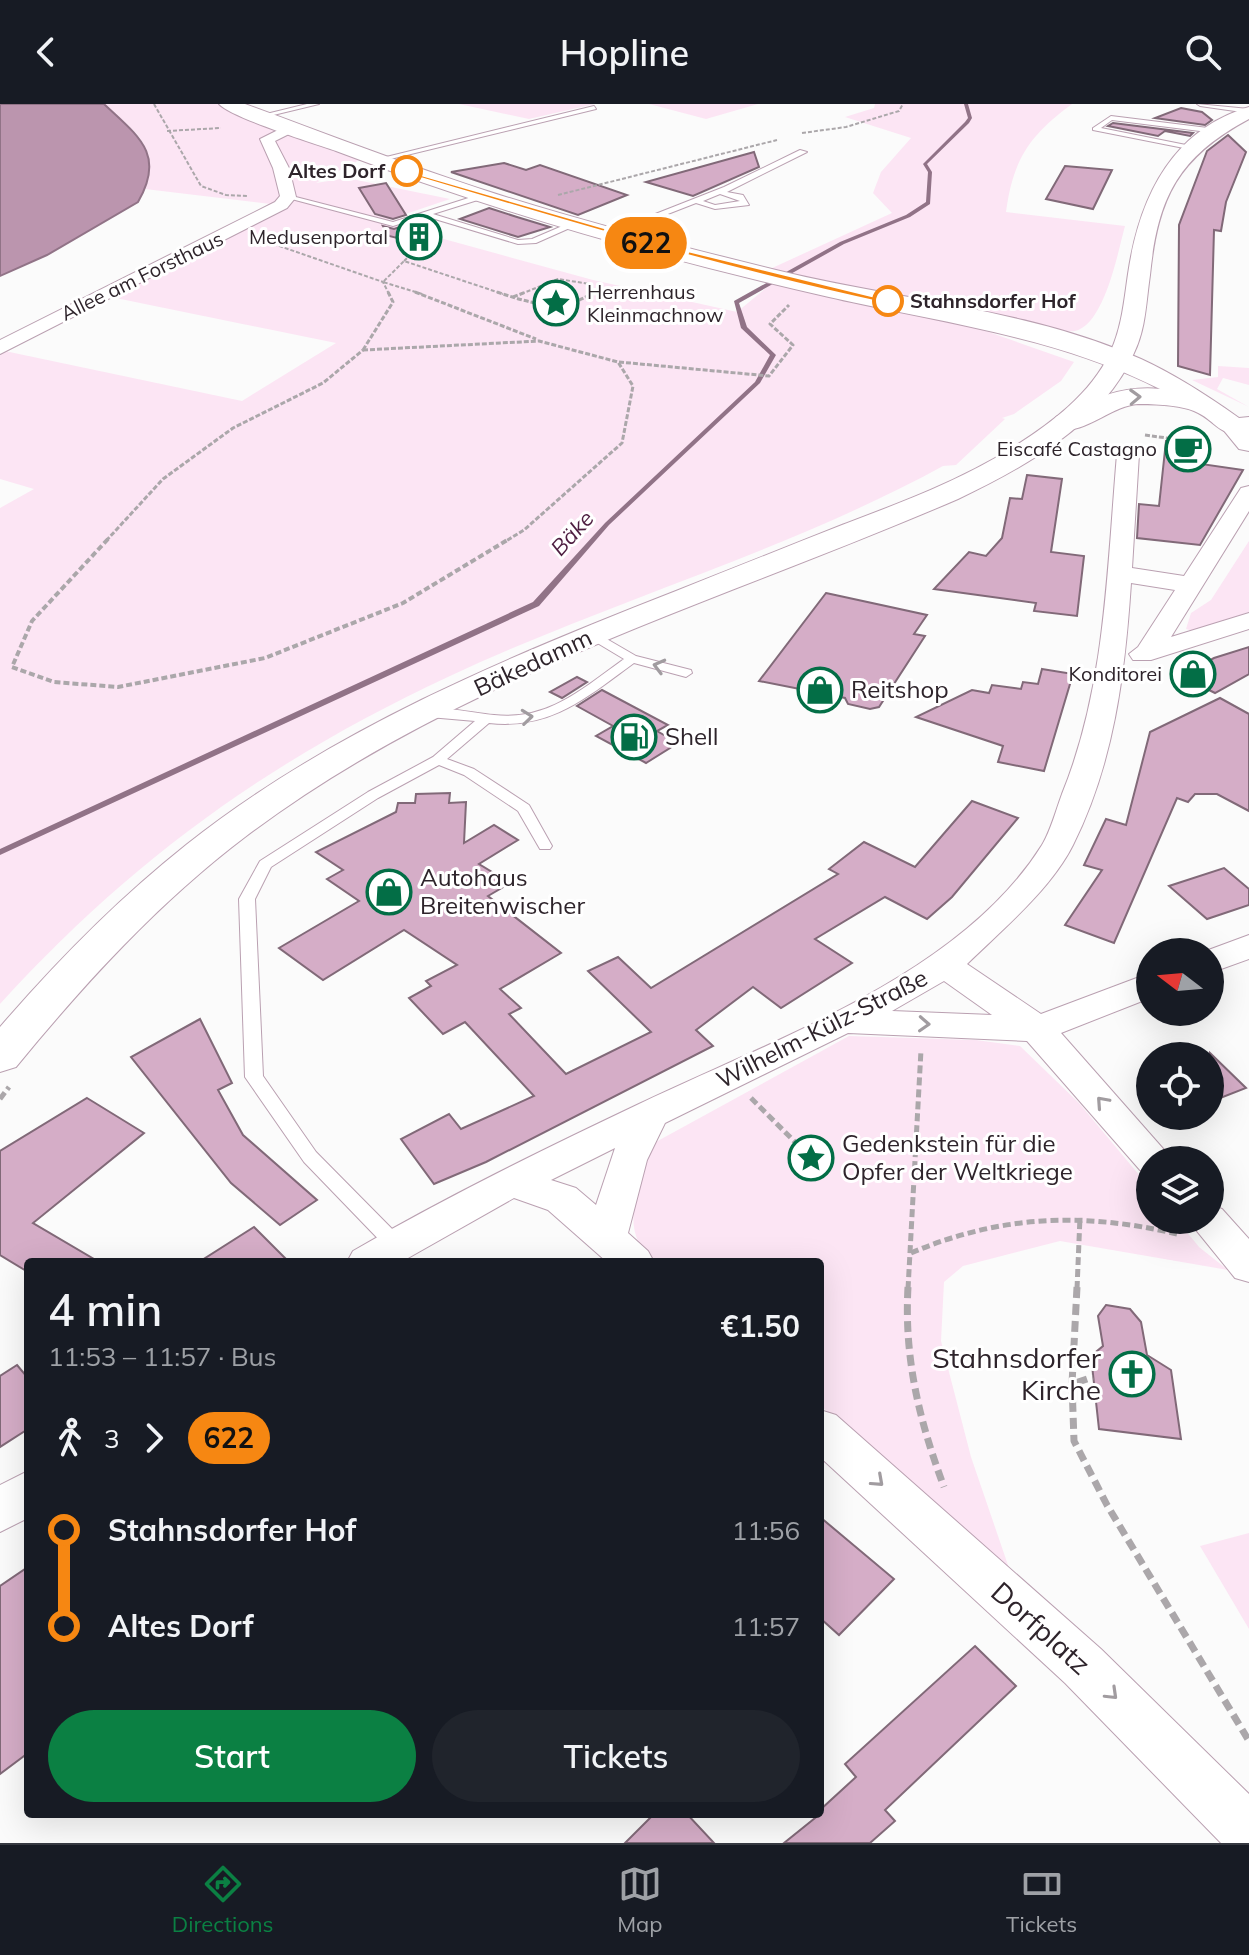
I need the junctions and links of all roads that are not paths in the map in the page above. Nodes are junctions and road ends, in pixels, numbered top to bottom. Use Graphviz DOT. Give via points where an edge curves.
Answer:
graph roads {
  1 [pos="228,104"];
  2 [pos="316,104"];
  3 [pos="1200,104"];
  4 [pos="594,108"];
  5 [pos="261,116"];
  6 [pos="1239,119"];
  7 [pos="290,128"];
  8 [pos="1194,148"];
  9 [pos="803,152"];
  10 [pos="378,160"];
  11 [pos="719,192"];
  12 [pos="481,196"];
  13 [pos="288,197"];
  14 [pos="696,201"];
  15 [pos="425,214"];
  16 [pos="577,223"];
  17 [pos="611,233"];
  18 [pos="0,348"];
  19 [pos="1120,359"];
  20 [pos="1210,408"];
  21 [pos="1066,423"];
  22 [pos="1244,432"];
  23 [pos="1128,454"];
  24 [pos="1249,493"];
  25 [pos="1119,574"];
  26 [pos="1191,585"];
  27 [pos="1249,621"];
  28 [pos="593,635"];
  29 [pos="1148,652"];
  30 [pos="632,659"];
  31 [pos="1112,666"];
  32 [pos="686,673"];
  33 [pos="428,713"];
  34 [pos="485,719"];
  35 [pos="438,760"];
  36 [pos="545,846"];
  37 [pos="1249,946"];
  38 [pos="1224,956"];
  39 [pos="945,965"];
  40 [pos="1136,990"];
  41 [pos="846,1020"];
  42 [pos="1037,1029"];
  43 [pos="0,1056"];
  44 [pos="652,1113"];
  45 [pos="1141,1146"];
  46 [pos="515,1183"];
  47 [pos="1221,1234"];
  48 [pos="620,1249"];
  49 [pos="381,1253"];
  50 [pos="1242,1258"];
  51 [pos="824,1433"];
  52 [pos="24,1495"];
  53 [pos="0,1511"];
  54 [pos="1249,1838"];
  1 -- 5 [label="main road"];
  2 -- 5 [label="lane"];
  3 -- 6 [label="lane"];
  4 -- 10 [label="lane"];
  5 -- 7 [label="main road"];
  6 -- 8 [label="street"];
  6 -- 8 [label="lane" via="1111,118 1095,129"];
  7 -- 10 [label="main road"];
  7 -- 13 [label="street" via="267,139"];
  8 -- 19 [label="street" via="1154,195 1132,327"];
  9 -- 11 [label="lane"];
  10 -- 12 [label="main road"];
  11 -- 14 [label="lane"];
  11 -- 14 [label="lane" via="746,203 715,207"];
  12 -- 15 [label="lane"];
  12 -- 16 [label="main road"];
  13 -- 15 [label="lane" via="393,224"];
  13 -- 18 [label="street, Allee am Forsthaus" via="229,233"];
  14 -- 17 [label="lane"];
  15 -- 16 [label="lane" via="525,243"];
  16 -- 17 [label="main road"];
  17 -- 19 [label="main road"];
  19 -- 20 [label="main road"];
  19 -- 21 [label="street, Bäkedamm"];
  21 -- 20 [label="main road, one-way" via="1110,399 1162,398"];
  20 -- 22 [label="main road"];
  21 -- 28 [label="street, Bäkedamm" via="976,479"];
  23 -- 25 [label="street, Wilhelm-Külz-Straße"];
  24 -- 26 [label="street"];
  25 -- 26 [label="street"];
  25 -- 31 [label="street, Wilhelm-Külz-Straße"];
  26 -- 29 [label="street"];
  27 -- 29 [label="street"];
  28 -- 30 [label="lane"];
  28 -- 33 [label="street, Bäkedamm"];
  29 -- 31 [label="street"];
  32 -- 30 [label="lane, one-way"];
  34 -- 30 [label="lane, one-way" via="537,718"];
  31 -- 39 [label="street, Wilhelm-Külz-Straße" via="1096,746 1057,846 1014,900"];
  33 -- 34 [label="lane"];
  33 -- 43 [label="street, Bäkedamm" via="359,749 234,828 101,943"];
  34 -- 35 [label="lane"];
  35 -- 36 [label="lane" via="469,772 524,808"];
  35 -- 49 [label="lane" via="265,864 247,899 254,1077"];
  37 -- 38 [label="street"];
  39 -- 41 [label="street, Wilhelm-Külz-Straße"];
  39 -- 42 [label="street"];
  40 -- 42 [label="street"];
  41 -- 42 [label="street, one-way"];
  41 -- 44 [label="street, Wilhelm-Külz-Straße"];
  45 -- 42 [label="street, one-way"];
  44 -- 46 [label="street, Wilhelm-Külz-Straße"];
  44 -- 48 [label="street" via="628,1160"];
  46 -- 48 [label="street" via="562,1199"];
  46 -- 49 [label="street, Wilhelm-Külz-Straße" via="466,1204"];
  47 -- 50 [label="street"];
  51 -- 54 [label="street, Dorfplatz, one-way" via="1083,1666"];
  52 -- 53 [label="street"];
}
